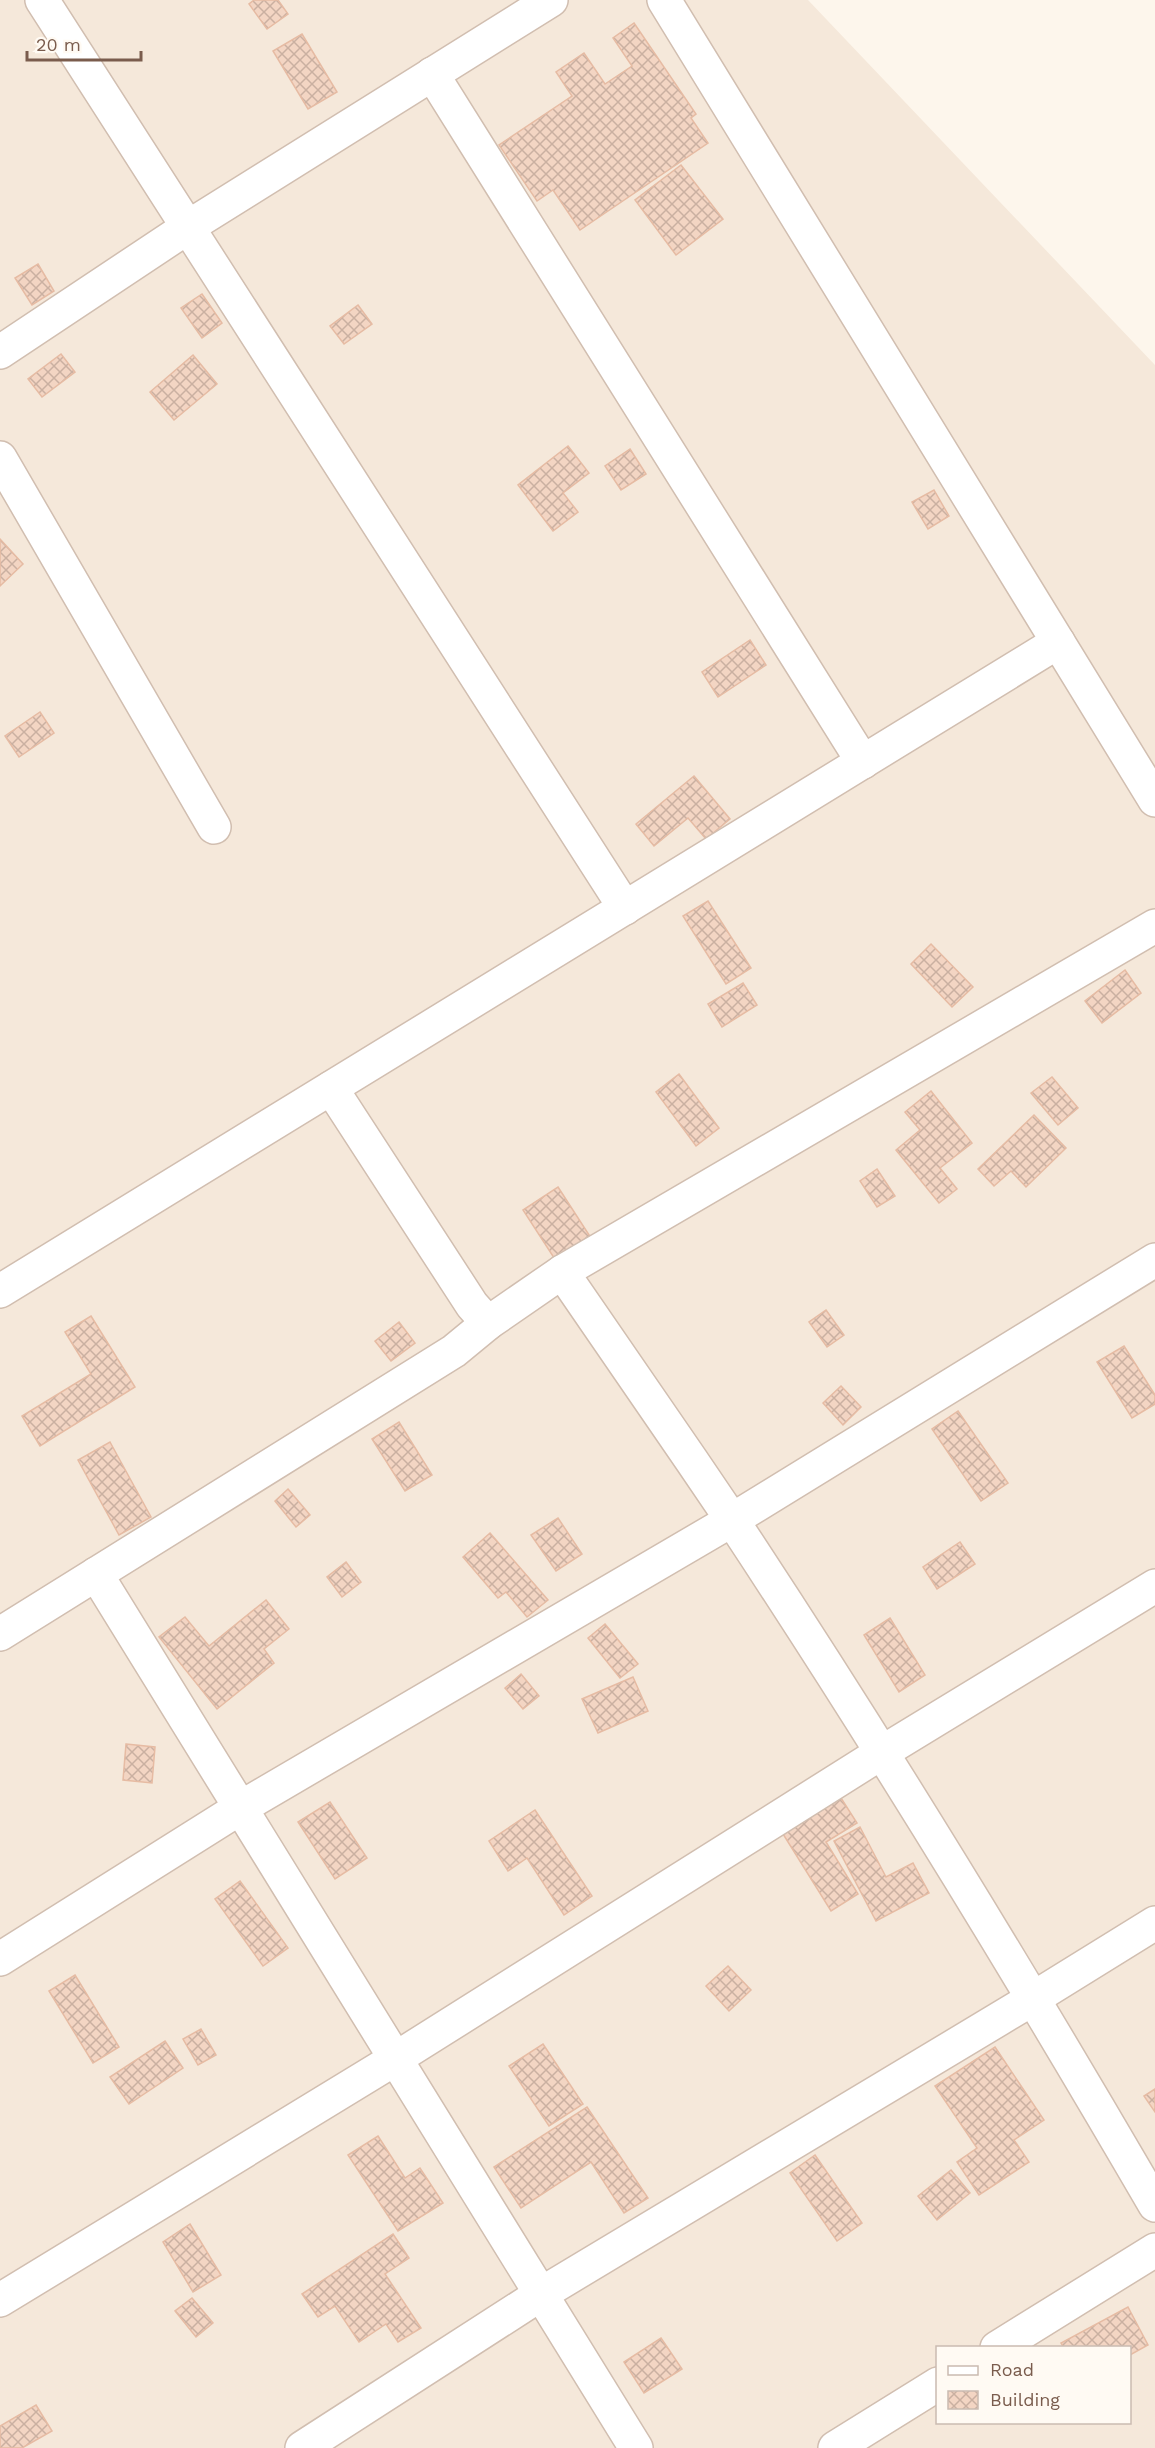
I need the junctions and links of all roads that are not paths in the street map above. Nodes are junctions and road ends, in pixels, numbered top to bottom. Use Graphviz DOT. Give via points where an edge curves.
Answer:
graph roads {
  1 [pos="42,0"];
  2 [pos="551,0"];
  3 [pos="664,0"];
  4 [pos="432,74"];
  5 [pos="188,227"];
  6 [pos="0,352"];
  7 [pos="0,458"];
  8 [pos="1058,642"];
  9 [pos="863,762"];
  10 [pos="1155,800"];
  11 [pos="214,827"];
  12 [pos="625,908"];
  13 [pos="1155,926"];
  14 [pos="331,1088"];
  15 [pos="1155,1260"];
  16 [pos="562,1272"];
  17 [pos="0,1291"];
  18 [pos="488,1323"];
  19 [pos="732,1520"];
  20 [pos="96,1574"];
  21 [pos="1155,1586"];
  22 [pos="0,1634"];
  23 [pos="881,1753"];
  24 [pos="240,1808"];
  25 [pos="1155,1923"];
  26 [pos="0,1959"];
  27 [pos="1034,1998"];
  28 [pos="396,2059"];
  29 [pos="1155,2205"];
  30 [pos="1155,2250"];
  31 [pos="541,2294"];
  32 [pos="0,2300"];
  33 [pos="1000,2346"];
  34 [pos="936,2385"];
  35 [pos="302,2448"];
  36 [pos="636,2448"];
  37 [pos="835,2448"];
  1 -- 5 [label="street"];
  2 -- 4 [label="street"];
  3 -- 8 [label="street"];
  4 -- 5 [label="street"];
  4 -- 9 [label="street"];
  5 -- 6 [label="street"];
  5 -- 12 [label="street"];
  7 -- 11 [label="street"];
  8 -- 9 [label="street"];
  8 -- 10 [label="street"];
  9 -- 12 [label="street"];
  12 -- 14 [label="street"];
  13 -- 16 [label="street"];
  14 -- 17 [label="street"];
  14 -- 18 [label="street" via="472,1305"];
  15 -- 19 [label="street"];
  16 -- 18 [label="street"];
  16 -- 19 [label="street"];
  18 -- 20 [label="street" via="454,1352"];
  19 -- 23 [label="street"];
  19 -- 24 [label="street"];
  20 -- 22 [label="street"];
  20 -- 24 [label="street"];
  21 -- 23 [label="street"];
  23 -- 27 [label="street"];
  23 -- 28 [label="street"];
  24 -- 26 [label="street"];
  24 -- 28 [label="street"];
  25 -- 27 [label="street"];
  27 -- 29 [label="street"];
  27 -- 31 [label="street"];
  28 -- 31 [label="street"];
  28 -- 32 [label="street"];
  30 -- 33 [label="street"];
  31 -- 35 [label="street"];
  31 -- 36 [label="street"];
  34 -- 37 [label="street"];
}
